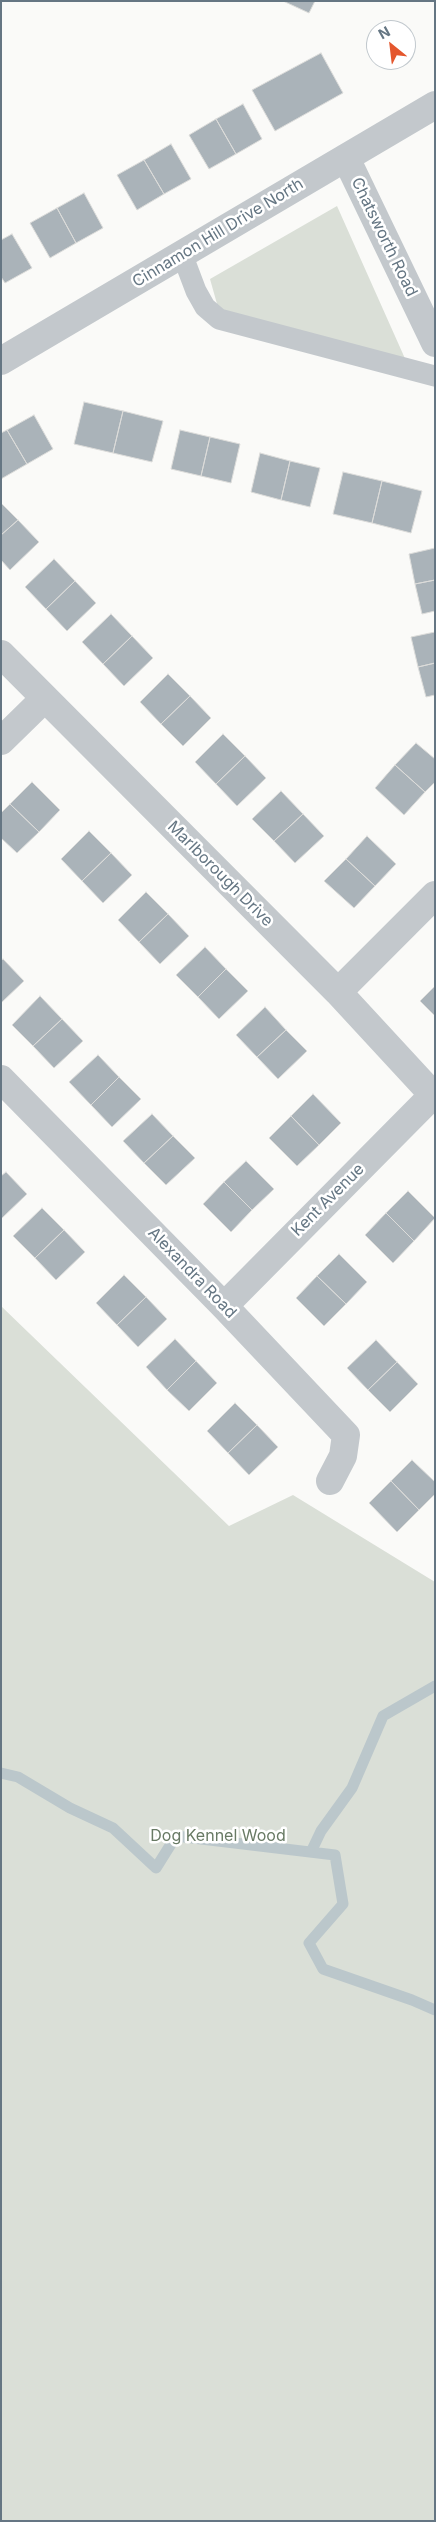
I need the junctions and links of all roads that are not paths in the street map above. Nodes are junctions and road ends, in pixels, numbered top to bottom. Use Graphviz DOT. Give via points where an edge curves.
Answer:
graph roads {
  1 [pos="435,105"];
  2 [pos="346,158"];
  3 [pos="182,254"];
  4 [pos="435,343"];
  5 [pos="1,361"];
  6 [pos="435,376"];
  7 [pos="1,654"];
  8 [pos="45,698"];
  9 [pos="1,741"];
  10 [pos="435,895"];
  11 [pos="338,992"];
  12 [pos="1,1079"];
  13 [pos="434,1096"];
  14 [pos="224,1306"];
  15 [pos="330,1481"];
  1 -- 2 [label="street, Cinnamon Hill Drive North"];
  2 -- 3 [label="street, Cinnamon Hill Drive North"];
  2 -- 4 [label="street, Chatsworth Road"];
  3 -- 5 [label="street, Cinnamon Hill Drive North"];
  3 -- 6 [label="lane" via="196,291 219,319"];
  7 -- 8 [label="street, Marlborough Drive"];
  8 -- 9 [label="street"];
  8 -- 11 [label="street, Marlborough Drive"];
  10 -- 11 [label="street"];
  11 -- 13 [label="street, Marlborough Drive"];
  12 -- 14 [label="street, Alexandra Road"];
  13 -- 14 [label="street, Kent Avenue"];
  14 -- 15 [label="street, Alexandra Road" via="346,1435 343,1456"];
}
